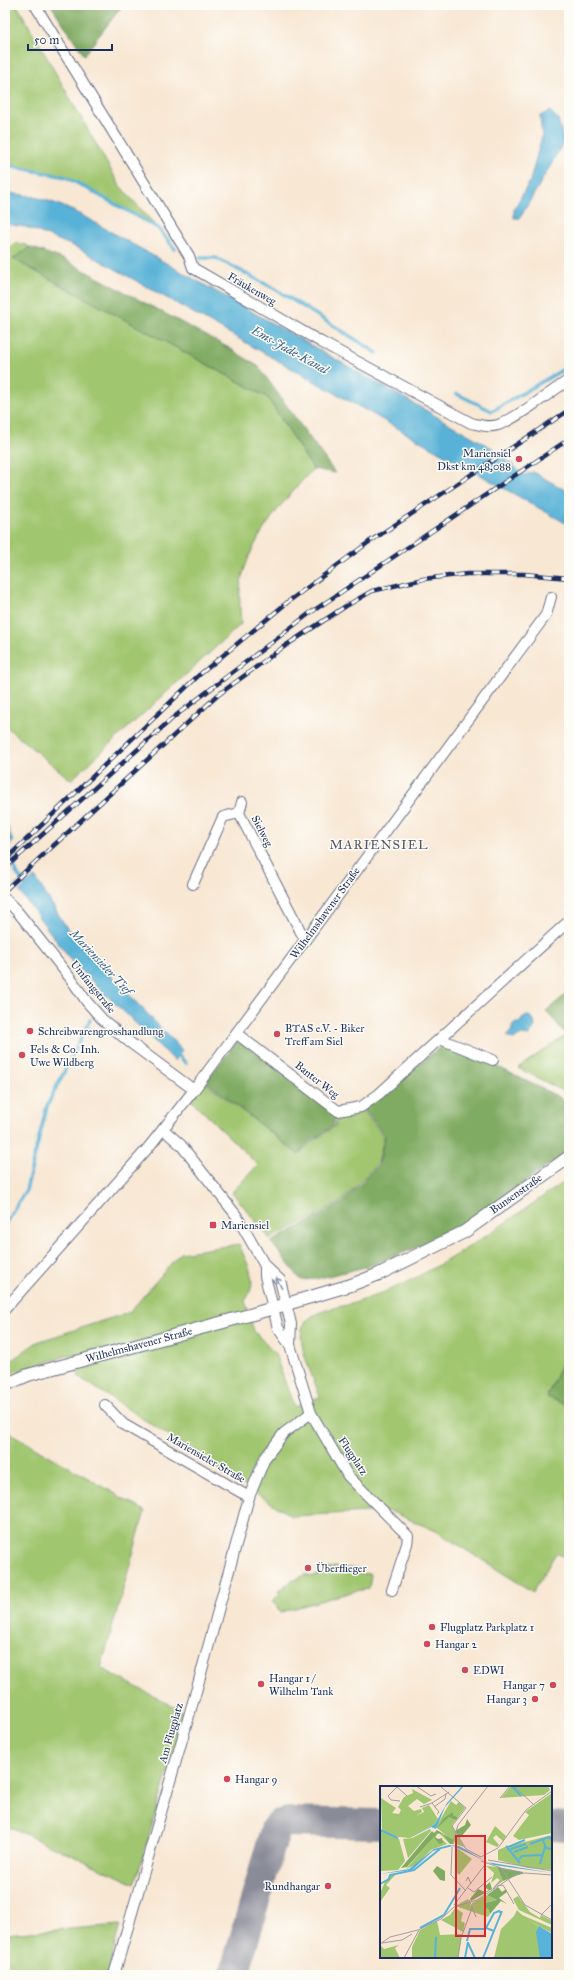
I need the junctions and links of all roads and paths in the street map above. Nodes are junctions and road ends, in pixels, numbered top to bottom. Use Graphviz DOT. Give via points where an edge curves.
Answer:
graph roads {
  1 [pos="35,5"];
  2 [pos="569,380"];
  3 [pos="551,597"];
  4 [pos="242,802"];
  5 [pos="239,813"];
  6 [pos="193,884"];
  7 [pos="5,899"];
  8 [pos="569,921"];
  9 [pos="305,940"];
  10 [pos="238,1034"];
  11 [pos="440,1039"];
  12 [pos="493,1060"];
  13 [pos="194,1090"];
  14 [pos="164,1128"];
  15 [pos="569,1157"];
  16 [pos="464,1232"];
  17 [pos="265,1266"];
  18 [pos="287,1304"];
  19 [pos="273,1308"];
  20 [pos="5,1309"];
  21 [pos="290,1345"];
  22 [pos="5,1385"];
  23 [pos="105,1405"];
  24 [pos="311,1413"];
  25 [pos="249,1497"];
  26 [pos="392,1590"];
  27 [pos="114,1975"];
  1 -- 2 [label="street, Fräukenweg" via="189,256 193,268 321,342 471,423 485,427 498,425"];
  3 -- 9 [label="street, Wilhelmshavener Straße" via="546,615"];
  4 -- 5 [label="street"];
  5 -- 6 [label="street, Sielweg" via="223,818"];
  5 -- 9 [label="street, Sielweg"];
  7 -- 13 [label="street, Umfangstraße" via="102,1019"];
  8 -- 11 [label="street, Banter Weg"];
  9 -- 10 [label="street, Wilhelmshavener Straße"];
  10 -- 11 [label="street, Banter Weg" via="338,1111 361,1107"];
  10 -- 13 [label="street, Wilhelmshavener Straße"];
  11 -- 12 [label="street"];
  13 -- 14 [label="street, Wilhelmshavener Straße"];
  14 -- 17 [label="street" via="181,1145 236,1215"];
  14 -- 20 [label="street, Wilhelmshavener Straße"];
  15 -- 16 [label="street, Bunsenstraße"];
  16 -- 18 [label="street, Wilhelmshavener Straße" via="379,1274"];
  18 -- 17 [label="street, one-way" via="280,1280"];
  17 -- 19 [label="street"];
  18 -- 19 [label="street, Wilhelmshavener Straße"];
  18 -- 21 [label="street, Flugplatz" via="292,1331"];
  19 -- 21 [label="street, Flugplatz" via="278,1328"];
  19 -- 22 [label="street, Wilhelmshavener Straße" via="28,1376"];
  21 -- 24 [label="street, Flugplatz"];
  23 -- 25 [label="street, Mariensieler Straße" via="123,1424"];
  24 -- 25 [label="street, Mariensieler Straße" via="284,1433 265,1458"];
  24 -- 26 [label="street, Flugplatz" via="348,1476 408,1536"];
  25 -- 27 [label="street, Am Flugplatz"];
}
